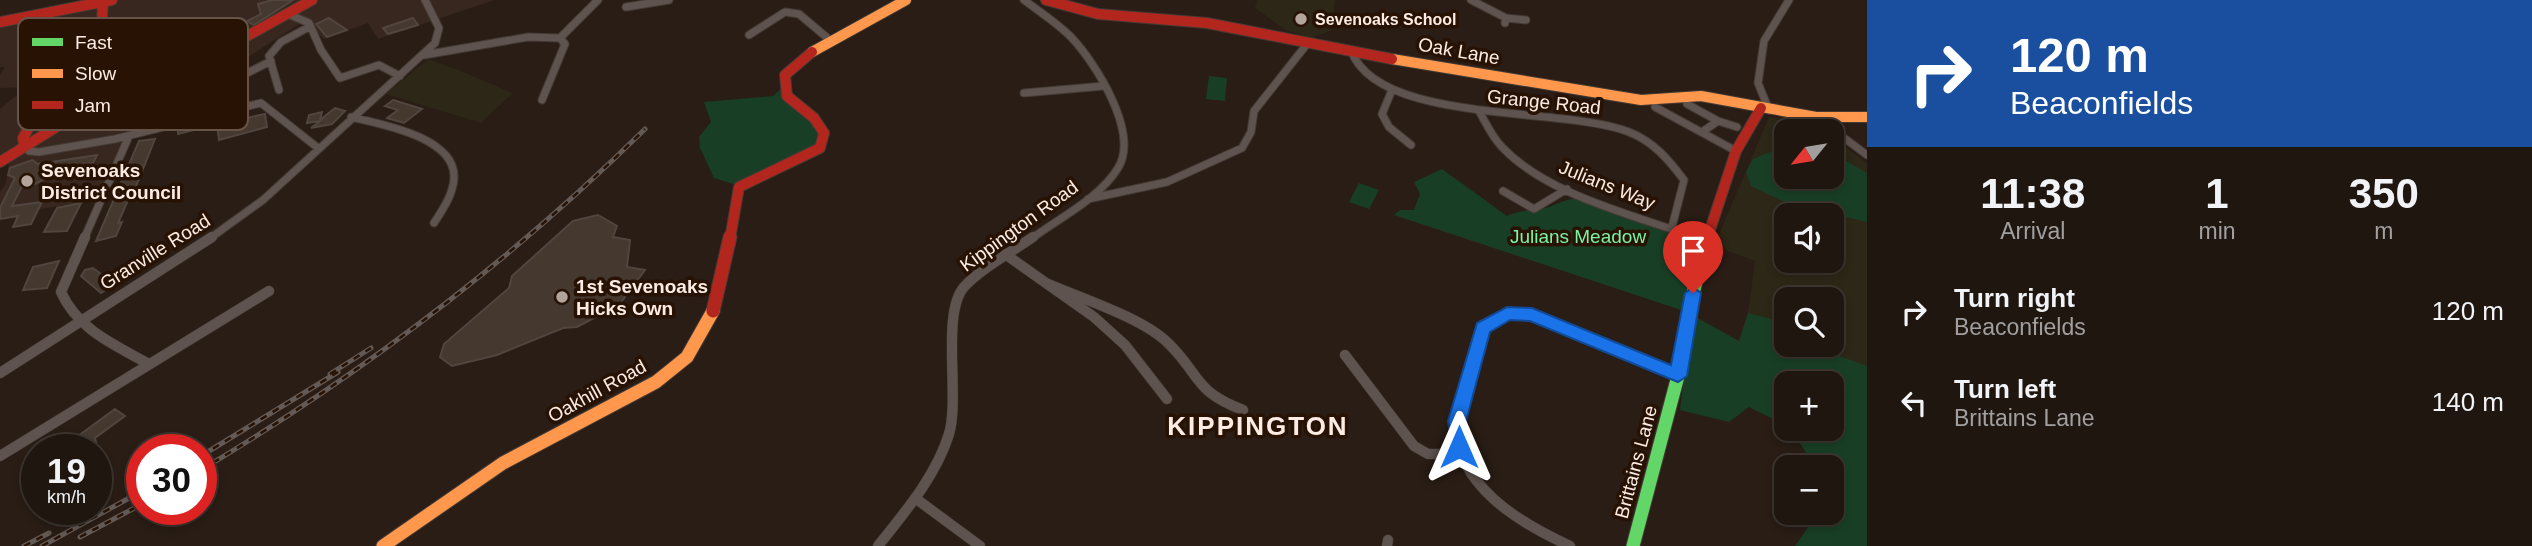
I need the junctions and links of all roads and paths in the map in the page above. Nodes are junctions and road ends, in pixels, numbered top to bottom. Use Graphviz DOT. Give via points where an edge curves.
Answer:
graph roads {
  1 [pos="313,0"];
  2 [pos="425,0"];
  3 [pos="598,0"];
  4 [pos="906,0"];
  5 [pos="1024,0"];
  6 [pos="1046,0"];
  7 [pos="1471,0"];
  8 [pos="1789,0"];
  9 [pos="107,1"];
  10 [pos="666,1"];
  11 [pos="626,7"];
  12 [pos="288,14"];
  13 [pos="3,20"];
  14 [pos="1526,20"];
  15 [pos="309,27"];
  16 [pos="749,35"];
  17 [pos="248,36"];
  18 [pos="560,38"];
  19 [pos="831,41"];
  20 [pos="1307,44"];
  21 [pos="1351,50"];
  22 [pos="424,55"];
  23 [pos="271,61"];
  24 [pos="248,73"];
  25 [pos="400,76"];
  26 [pos="1104,86"];
  27 [pos="279,90"];
  28 [pos="1392,90"];
  29 [pos="1024,93"];
  30 [pos="542,100"];
  31 [pos="1687,104"];
  32 [pos="1655,107"];
  33 [pos="248,108"];
  34 [pos="1765,109"];
  35 [pos="1479,111"];
  36 [pos="351,117"];
  37 [pos="1816,117"];
  38 [pos="1867,117"];
  39 [pos="1717,121"];
  40 [pos="1737,127"];
  41 [pos="28,130"];
  42 [pos="51,130"];
  43 [pos="152,130"];
  44 [pos="1702,132"];
  45 [pos="129,136"];
  46 [pos="1411,145"];
  47 [pos="24,146"];
  48 [pos="318,148"];
  49 [pos="1736,151"];
  50 [pos="1867,155"];
  51 [pos="0,162"];
  52 [pos="1567,188"];
  53 [pos="1503,191"];
  54 [pos="1083,200"];
  55 [pos="434,223"];
  56 [pos="1672,227"];
  57 [pos="1706,241"];
  58 [pos="1005,254"];
  59 [pos="1045,283"];
  60 [pos="269,291"];
  61 [pos="78,321"];
  62 [pos="1345,355"];
  63 [pos="149,364"];
  64 [pos="0,373"];
  65 [pos="1678,376"];
  66 [pos="1167,399"];
  67 [pos="1243,410"];
  68 [pos="1462,454"];
  69 [pos="0,456"];
  70 [pos="915,498"];
  71 [pos="383,546"];
  72 [pos="878,546"];
  73 [pos="980,546"];
  74 [pos="1570,546"];
  75 [pos="1633,546"];
  1 -- 12 [label="street"];
  2 -- 22 [label="street" via="440,32"];
  3 -- 18 [label="street"];
  4 -- 19 [label="street, Oakhill Road" via="887,15"];
  5 -- 26 [label="street, Kippington Road" via="1079,47"];
  6 -- 20 [label="street, Oak Lane" via="1082,10 1190,21"];
  7 -- 14 [label="street" via="1505,20"];
  8 -- 34 [label="street" via="1764,41 1758,83"];
  9 -- 13 [label="street"];
  10 -- 11 [label="street"];
  12 -- 15 [label="street"];
  12 -- 17 [label="street"];
  15 -- 23 [label="street" via="280,42 271,51"];
  15 -- 25 [label="street" via="340,78 379,65"];
  16 -- 19 [label="street" via="785,12 799,14"];
  18 -- 22 [label="street" via="528,37"];
  18 -- 30 [label="street" via="565,44 563,53"];
  19 -- 71 [label="street, Oakhill Road" via="802,56 785,75 787,96 814,118 824,133 820,148 738,187 725,282 687,358 656,382 503,463"];
  20 -- 21 [label="street, Oak Lane"];
  20 -- 54 [label="street" via="1254,111 1251,132 1242,148 1167,182"];
  21 -- 28 [label="street, Grange Road" via="1356,65"];
  21 -- 34 [label="street, Oak Lane" via="1641,100 1701,96"];
  22 -- 25 [label="street, Granville Road"];
  23 -- 24 [label="street"];
  23 -- 27 [label="street"];
  25 -- 36 [label="street, Granville Road"];
  26 -- 29 [label="street"];
  26 -- 54 [label="street, Kippington Road" via="1115,104 1123,134 1121,163 1107,183"];
  28 -- 35 [label="street, Grange Road"];
  28 -- 46 [label="street" via="1381,114"];
  31 -- 39 [label="street"];
  32 -- 44 [label="street"];
  33 -- 48 [label="street" via="265,104"];
  34 -- 37 [label="street, Oak Lane"];
  34 -- 49 [label="street, Brittains Lane"];
  35 -- 52 [label="street, Julians Way" via="1502,148"];
  35 -- 56 [label="street, Grange Road" via="1609,125 1653,142 1672,157 1684,180"];
  36 -- 48 [label="street, Granville Road"];
  36 -- 55 [label="street" via="424,136 446,155 453,187 447,206"];
  37 -- 38 [label="street, Oak Lane"];
  37 -- 50 [label="street"];
  39 -- 40 [label="street"];
  39 -- 44 [label="street"];
  41 -- 47 [label="street"];
  42 -- 47 [label="street"];
  43 -- 45 [label="street"];
  44 -- 49 [label="street"];
  45 -- 47 [label="street" via="39,152"];
  45 -- 61 [label="street" via="61,292"];
  47 -- 51 [label="street"];
  48 -- 61 [label="street, Granville Road" via="235,222"];
  49 -- 57 [label="street, Brittains Lane"];
  52 -- 53 [label="street" via="1534,209"];
  52 -- 56 [label="street, Julians Way"];
  54 -- 58 [label="street, Kippington Road"];
  56 -- 57 [label="street, Julians Way"];
  57 -- 65 [label="street, Brittains Lane"];
  58 -- 59 [label="street"];
  58 -- 70 [label="street, Kippington Road" via="963,288 954,310 953,418 947,439"];
  59 -- 66 [label="street" via="1125,345"];
  59 -- 67 [label="street" via="1147,328 1168,344 1216,400"];
  60 -- 63 [label="street"];
  61 -- 63 [label="street"];
  61 -- 64 [label="street, Granville Road"];
  62 -- 68 [label="street" via="1414,446 1428,454"];
  63 -- 69 [label="street"];
  65 -- 68 [label="street" via="1532,314 1507,313 1482,328 1457,421"];
  65 -- 75 [label="street, Brittains Lane"];
  68 -- 74 [label="street" via="1480,484 1501,504"];
  70 -- 72 [label="street, Kippington Road"];
  70 -- 73 [label="street"];
}
